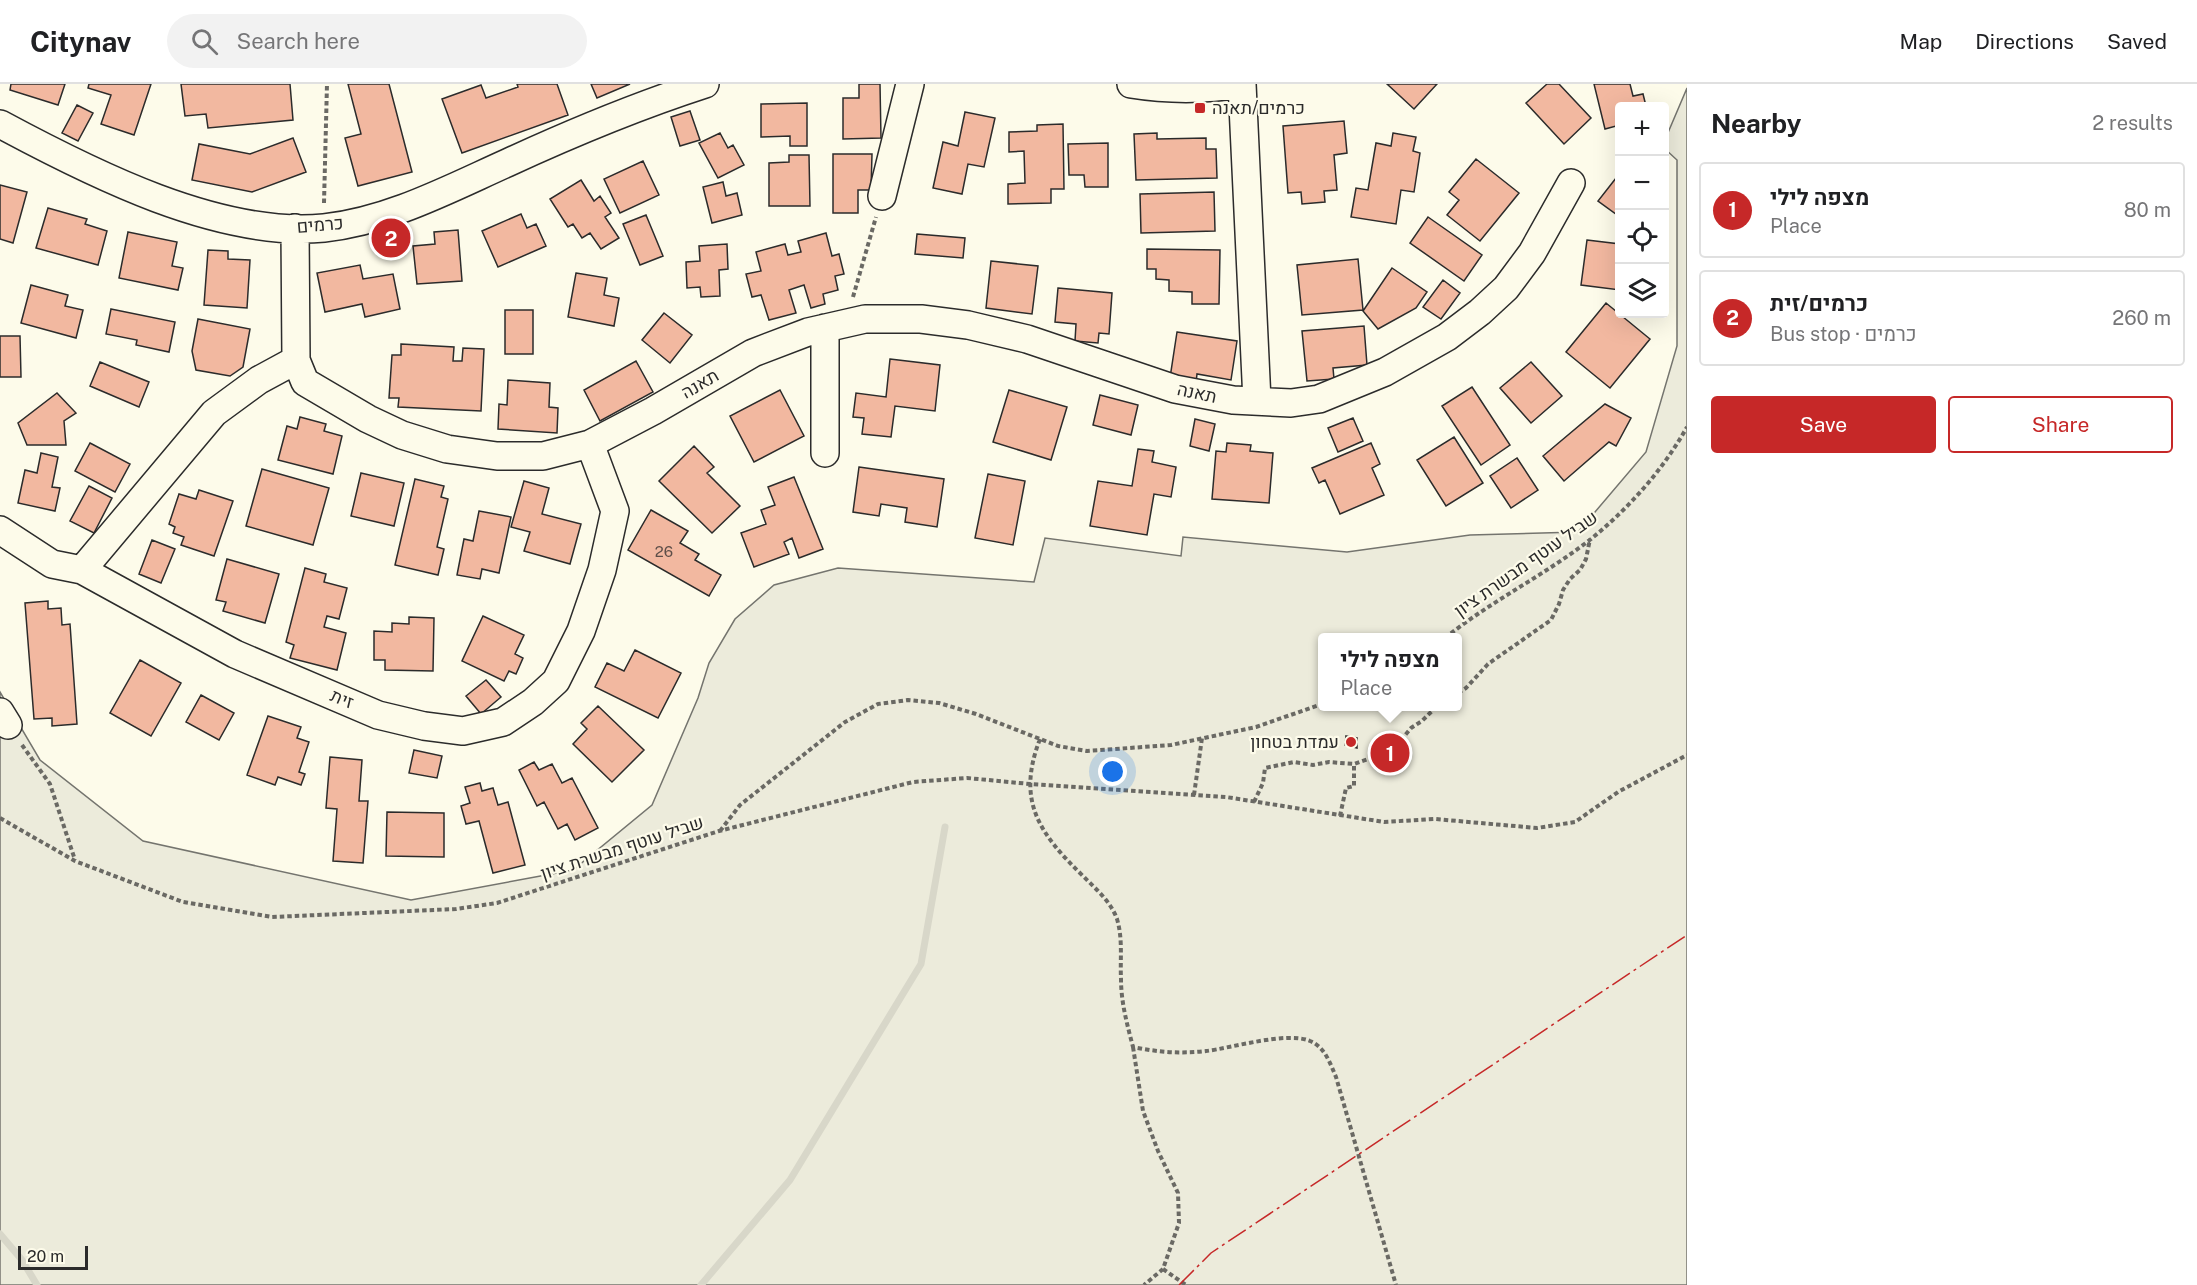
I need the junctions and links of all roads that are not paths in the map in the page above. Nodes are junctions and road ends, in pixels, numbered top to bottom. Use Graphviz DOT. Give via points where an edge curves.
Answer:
graph roads {
  1 [pos="705,84"];
  2 [pos="910,84"];
  3 [pos="1131,84"];
  4 [pos="1241,84"];
  5 [pos="0,124"];
  6 [pos="1571,183"];
  7 [pos="882,196"];
  8 [pos="295,228"];
  9 [pos="835,326"];
  10 [pos="296,360"];
  11 [pos="1257,401"];
  12 [pos="590,444"];
  13 [pos="825,453"];
  14 [pos="0,530"];
  15 [pos="82,570"];
  1 -- 8 [label="street, כרמים" via="652,101 416,204 324,228"];
  2 -- 7 [label="street"];
  3 -- 4 [label="street" via="1157,88"];
  4 -- 11 [label="street"];
  5 -- 8 [label="street, כרמים" via="106,178 185,208 231,220"];
  6 -- 11 [label="street, תאנה" via="1532,253 1506,288 1447,337 1385,372 1319,399 1291,403"];
  8 -- 10 [label="street, תאנה"];
  9 -- 11 [label="street, תאנה" via="865,319 921,319 968,325 1027,339 1175,389"];
  9 -- 12 [label="street, תאנה" via="753,353"];
  9 -- 13 [label="street"];
  10 -- 12 [label="street, תאנה" via="305,382 368,419 447,449 497,456 543,456"];
  10 -- 15 [label="street" via="259,380 214,413"];
  12 -- 15 [label="street, זית" via="615,512 602,570 581,631 556,681 502,722 463,730 378,715 235,654"];
  14 -- 15 [label="street, זית" via="52,564"];
}
